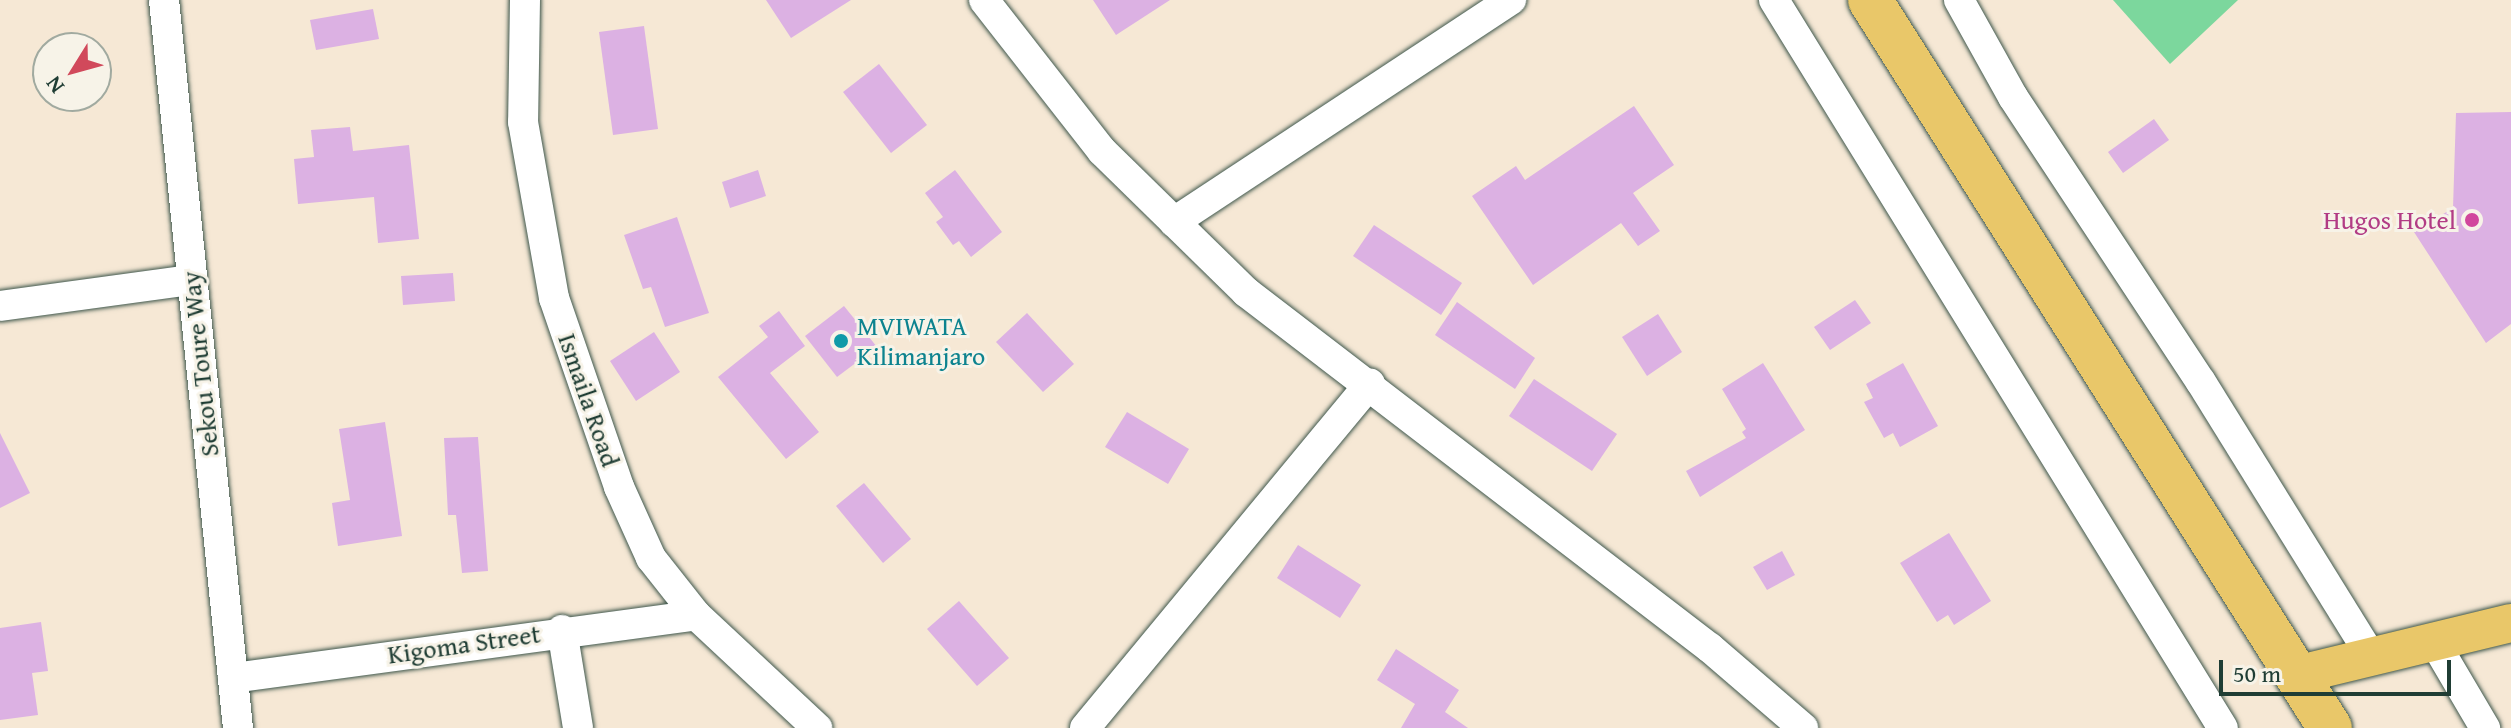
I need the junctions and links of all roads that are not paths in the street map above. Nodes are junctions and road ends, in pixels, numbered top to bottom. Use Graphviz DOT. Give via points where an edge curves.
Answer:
graph roads {
  1 [pos="164,0"];
  2 [pos="525,0"];
  3 [pos="984,0"];
  4 [pos="1511,0"];
  5 [pos="1774,0"];
  6 [pos="1870,0"];
  7 [pos="1959,0"];
  8 [pos="1174,222"];
  9 [pos="191,280"];
  10 [pos="0,306"];
  11 [pos="1370,383"];
  12 [pos="696,615"];
  13 [pos="2511,623"];
  14 [pos="562,630"];
  15 [pos="2435,643"];
  16 [pos="2372,658"];
  17 [pos="2296,675"];
  18 [pos="233,678"];
  19 [pos="238,728"];
  20 [pos="578,728"];
  21 [pos="817,728"];
  22 [pos="1085,728"];
  23 [pos="1803,728"];
  24 [pos="2223,728"];
  25 [pos="2330,728"];
  26 [pos="2485,728"];
  1 -- 9 [label="street, Sekou Toure Way"];
  2 -- 12 [label="street, Ismaila Road" via="523,122 554,298 619,487 651,558"];
  3 -- 8 [label="street" via="1102,151"];
  4 -- 8 [label="street"];
  5 -- 24 [label="street"];
  6 -- 17 [label="highway"];
  7 -- 16 [label="street" via="2013,97 2201,382"];
  8 -- 11 [label="street" via="1246,292"];
  9 -- 10 [label="street"];
  9 -- 18 [label="street, Sekou Toure Way"];
  11 -- 22 [label="street"];
  11 -- 23 [label="street"];
  12 -- 14 [label="street, Kigoma Street"];
  12 -- 21 [label="street, Ismaila Road"];
  13 -- 15 [label="main road"];
  14 -- 18 [label="street, Kigoma Street"];
  14 -- 20 [label="street"];
  15 -- 16 [label="main road"];
  15 -- 26 [label="street"];
  16 -- 17 [label="main road"];
  17 -- 25 [label="highway"];
  18 -- 19 [label="street, Sekou Toure Way"];
}
